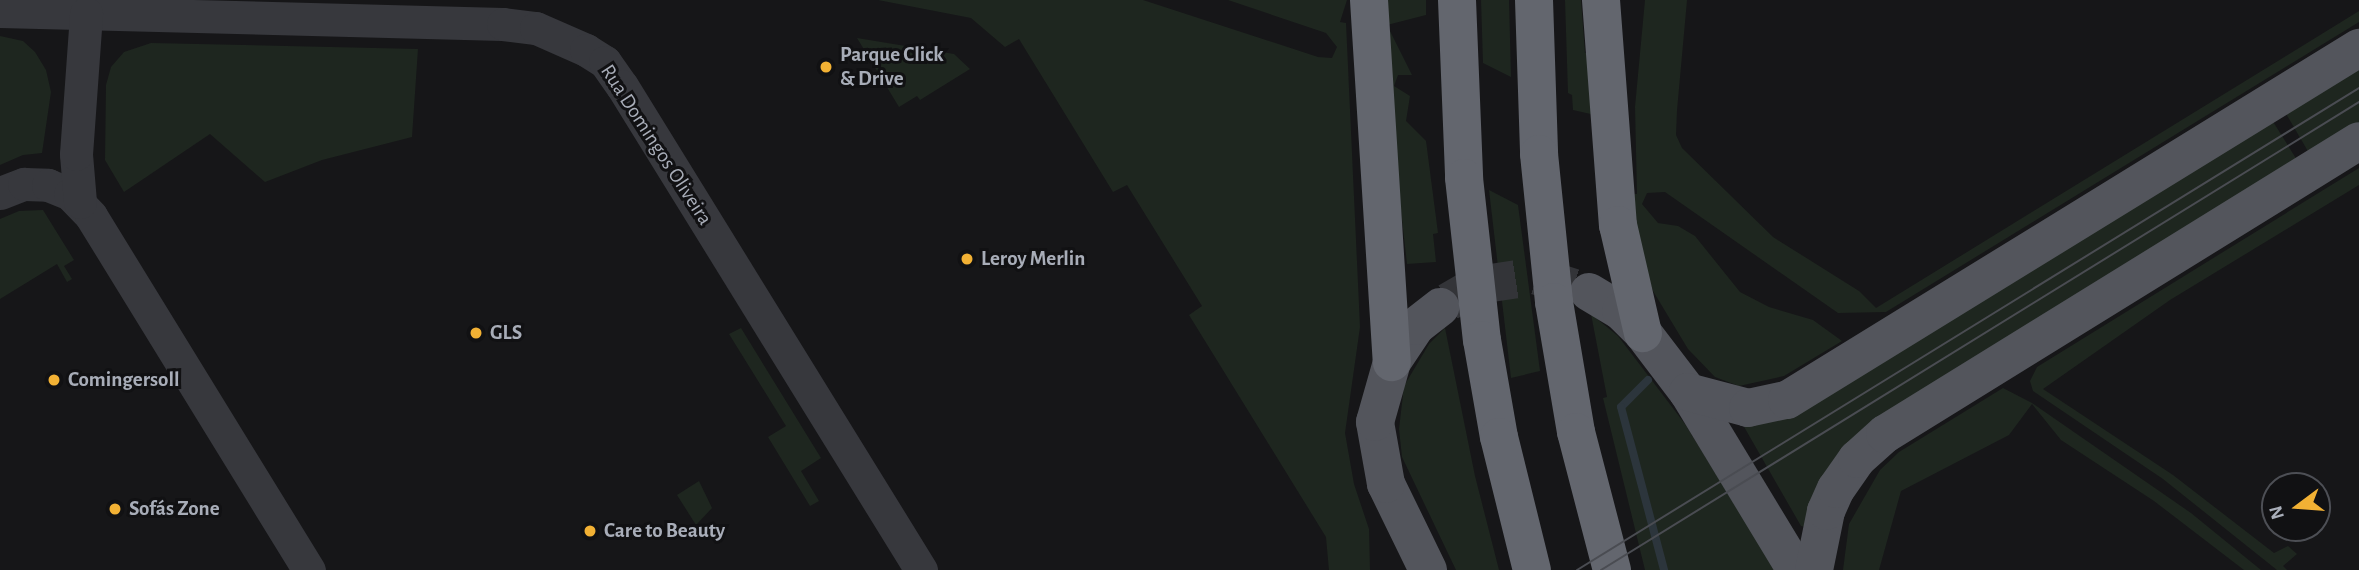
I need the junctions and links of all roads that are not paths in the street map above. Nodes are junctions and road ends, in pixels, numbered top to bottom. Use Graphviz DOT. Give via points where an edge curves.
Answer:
graph roads {
  1 [pos="1369,0"];
  2 [pos="1457,0"];
  3 [pos="1534,0"];
  4 [pos="1601,0"];
  5 [pos="1624,0"];
  6 [pos="0,11"];
  7 [pos="86,13"];
  8 [pos="2359,48"];
  9 [pos="1610,95"];
  10 [pos="2359,141"];
  11 [pos="0,193"];
  12 [pos="80,202"];
  13 [pos="1589,292"];
  14 [pos="1440,307"];
  15 [pos="1643,333"];
  16 [pos="1392,362"];
  17 [pos="1688,392"];
  18 [pos="1402,521"];
  19 [pos="309,570"];
  20 [pos="921,570"];
  21 [pos="1396,570"];
  22 [pos="1428,570"];
  23 [pos="1532,570"];
  24 [pos="1612,570"];
  25 [pos="1796,570"];
  26 [pos="1814,570"];
  1 -- 16 [label="highway"];
  2 -- 23 [label="highway" via="1464,178 1484,352"];
  3 -- 24 [label="highway" via="1544,218 1565,375"];
  4 -- 9 [label="highway"];
  5 -- 9 [label="highway"];
  6 -- 7 [label="street, Rua Domingos Oliveira"];
  7 -- 12 [label="street" via="76,154"];
  7 -- 20 [label="street, Rua Domingos Oliveira" via="503,24 536,28 604,62"];
  8 -- 17 [label="main road" via="1787,400 1748,408"];
  9 -- 15 [label="highway" via="1618,225"];
  10 -- 26 [label="main road" via="1885,434 1857,459 1836,489 1826,511"];
  11 -- 12 [label="street" via="39,183 63,189"];
  12 -- 19 [label="street"];
  13 -- 15 [label="main road" via="1621,311"];
  14 -- 16 [label="main road" via="1416,326"];
  15 -- 17 [label="main road"];
  16 -- 18 [label="main road" via="1375,422 1383,473"];
  17 -- 25 [label="main road"];
  18 -- 21 [label="main road"];
  18 -- 22 [label="main road"];
}
